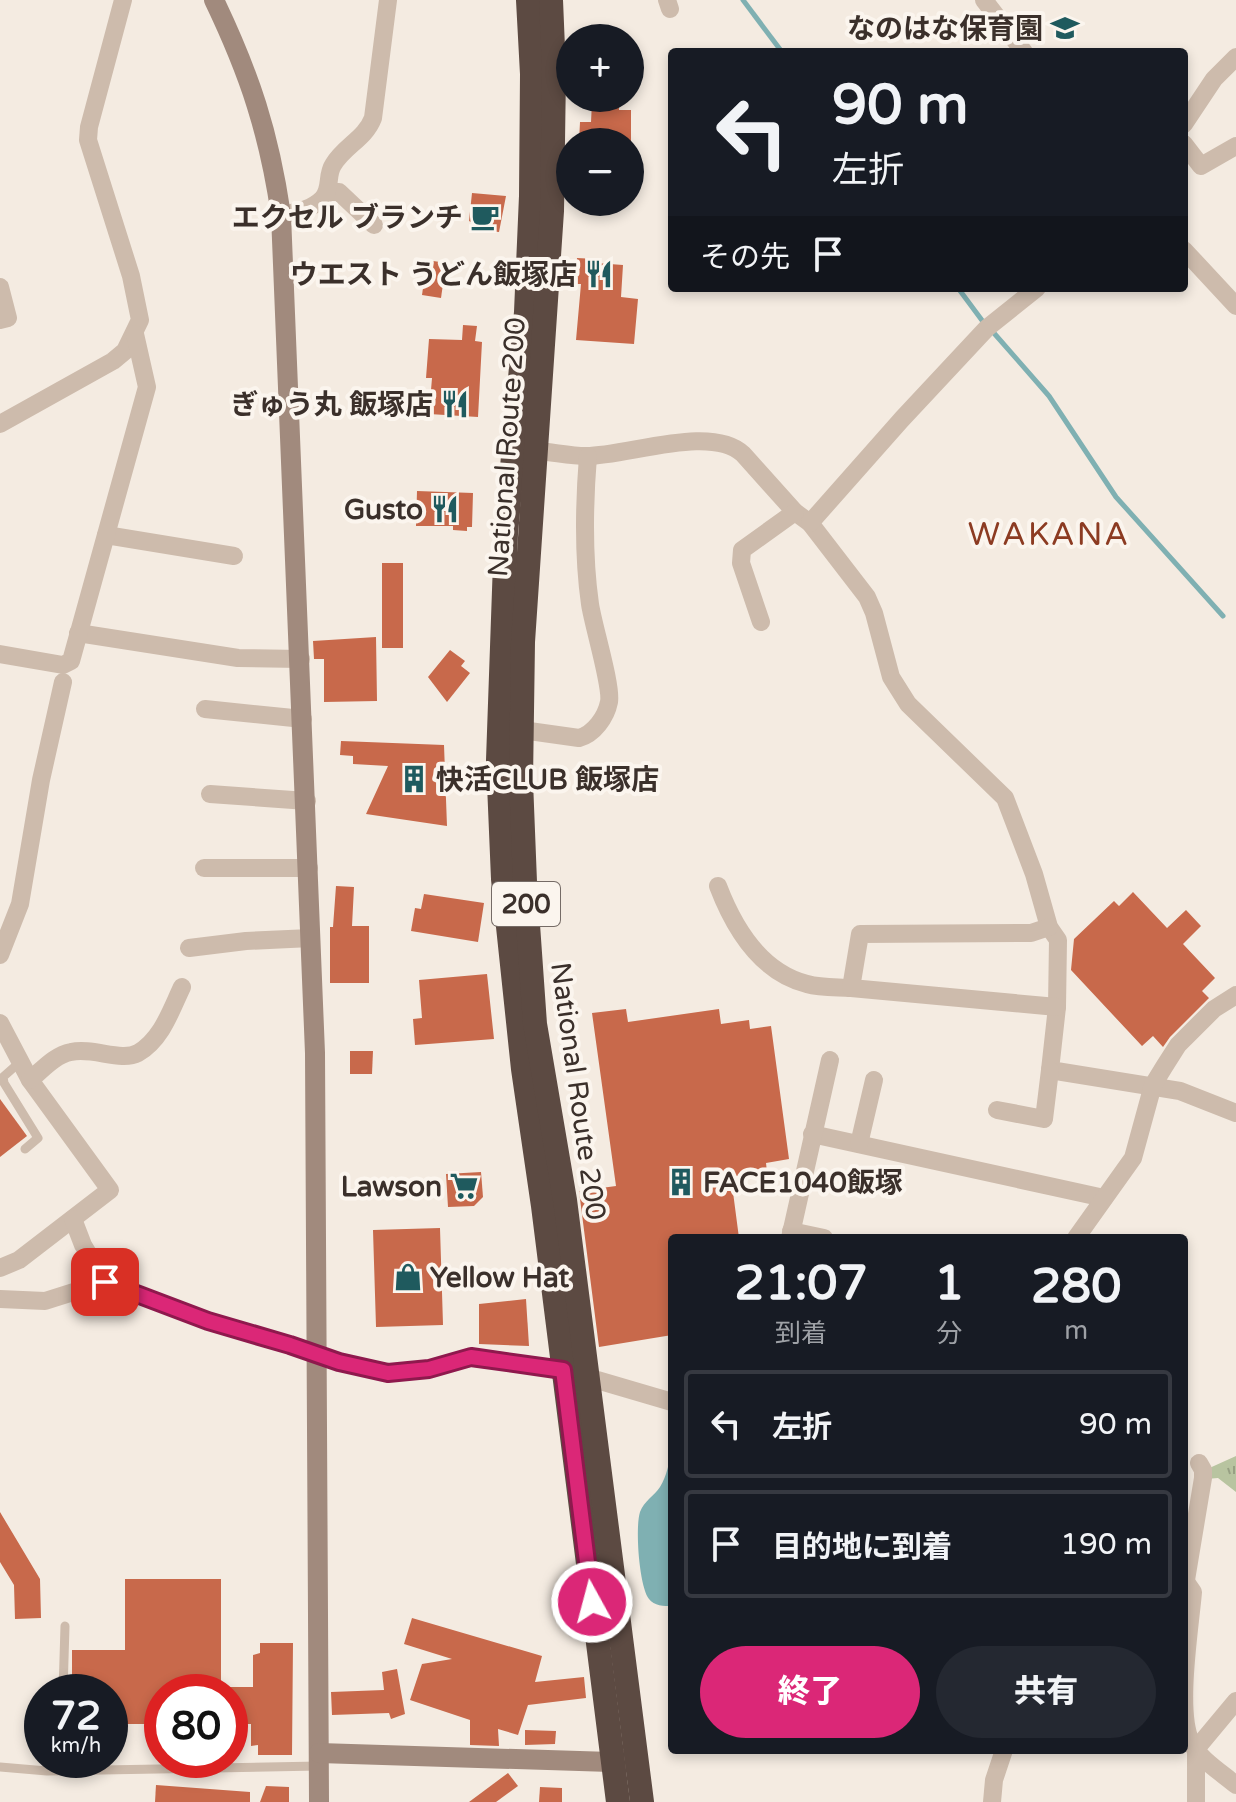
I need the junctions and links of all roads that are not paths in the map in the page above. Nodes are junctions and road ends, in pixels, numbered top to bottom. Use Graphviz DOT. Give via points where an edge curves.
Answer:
graph roads {
  1 [pos="123,0"];
  2 [pos="214,0"];
  3 [pos="388,0"];
  4 [pos="528,0"];
  5 [pos="551,0"];
  6 [pos="984,0"];
  7 [pos="1021,48"];
  8 [pos="1236,57"];
  9 [pos="1188,118"];
  10 [pos="1236,146"];
  11 [pos="1188,149"];
  12 [pos="328,192"];
  13 [pos="281,215"];
  14 [pos="374,225"];
  15 [pos="1188,254"];
  16 [pos="0,287"];
  17 [pos="1032,292"];
  18 [pos="1236,306"];
  19 [pos="0,320"];
  20 [pos="135,334"];
  21 [pos="0,424"];
  22 [pos="537,451"];
  23 [pos="588,456"];
  24 [pos="795,512"];
  25 [pos="810,523"];
  26 [pos="106,535"];
  27 [pos="234,556"];
  28 [pos="761,622"];
  29 [pos="78,633"];
  30 [pos="0,654"];
  31 [pos="301,659"];
  32 [pos="63,682"];
  33 [pos="205,709"];
  34 [pos="303,719"];
  35 [pos="522,730"];
  36 [pos="210,794"];
  37 [pos="307,801"];
  38 [pos="204,868"];
  39 [pos="309,868"];
  40 [pos="718,886"];
  41 [pos="1049,927"];
  42 [pos="311,938"];
  43 [pos="189,948"];
  44 [pos="0,955"];
  45 [pos="182,987"];
  46 [pos="851,988"];
  47 [pos="1236,995"];
  48 [pos="1057,1007"];
  49 [pos="0,1023"];
  50 [pos="830,1060"];
  51 [pos="20,1062"];
  52 [pos="1050,1070"];
  53 [pos="2,1073"];
  54 [pos="30,1080"];
  55 [pos="874,1080"];
  56 [pos="1153,1085"];
  57 [pos="997,1110"];
  58 [pos="1236,1113"];
  59 [pos="812,1134"];
  60 [pos="859,1144"];
  61 [pos="25,1149"];
  62 [pos="1104,1198"];
  63 [pos="73,1219"];
  64 [pos="790,1234"];
  65 [pos="1079,1234"];
  66 [pos="0,1268"];
  67 [pos="105,1282"];
  68 [pos="0,1299"];
  69 [pos="574,1372"];
  70 [pos="668,1401"];
  71 [pos="1199,1463"];
  72 [pos="1188,1563"];
  73 [pos="1188,1584"];
  74 [pos="65,1626"];
  75 [pos="1188,1650"];
  76 [pos="64,1674"];
  77 [pos="1236,1701"];
  78 [pos="1188,1733"];
  79 [pos="1196,1749"];
  80 [pos="1003,1754"];
  81 [pos="319,1760"];
  82 [pos="623,1760"];
  83 [pos="128,1764"];
  84 [pos="24,1766"];
  85 [pos="0,1767"];
  86 [pos="1236,1785"];
  87 [pos="319,1802"];
  88 [pos="618,1802"];
  89 [pos="642,1802"];
  90 [pos="992,1802"];
  91 [pos="1196,1802"];
  1 -- 20 [label="street" via="88,140 131,276 140,320"];
  2 -- 13 [label="street" via="260,108"];
  3 -- 12 [label="street" via="373,118 369,130 332,165"];
  4 -- 69 [label="highway, National Route 200 / 200" via="531,196 506,534 498,760 519,1038"];
  5 -- 22 [label="highway, National Route 200 / 200" via="552,211"];
  6 -- 7 [label="street"];
  8 -- 9 [label="street"];
  10 -- 11 [label="street" via="1201,166"];
  12 -- 13 [label="street" via="306,209"];
  12 -- 14 [label="street" via="339,192"];
  13 -- 31 [label="street"];
  15 -- 18 [label="street"];
  16 -- 19 [label="street" via="8,318"];
  17 -- 25 [label="street" via="987,328"];
  20 -- 21 [label="street" via="113,361"];
  20 -- 26 [label="street" via="147,387"];
  22 -- 23 [label="street"];
  22 -- 35 [label="highway, National Route 200 / 200"];
  23 -- 24 [label="street" via="727,442"];
  23 -- 35 [label="street" via="584,537 590,603 609,701 597,727 585,737"];
  24 -- 25 [label="street"];
  24 -- 28 [label="street" via="742,550 741,563"];
  25 -- 41 [label="street" via="867,597 891,677 908,704 1005,798"];
  26 -- 27 [label="street"];
  26 -- 29 [label="street"];
  29 -- 30 [label="street" via="71,661 63,665"];
  29 -- 31 [label="street" via="238,658"];
  31 -- 34 [label="street"];
  32 -- 44 [label="street" via="20,904"];
  33 -- 34 [label="street"];
  34 -- 37 [label="street"];
  35 -- 69 [label="highway, National Route 200 / 200" via="535,1024 565,1200"];
  36 -- 37 [label="street"];
  37 -- 39 [label="street"];
  38 -- 39 [label="street"];
  39 -- 42 [label="street"];
  40 -- 46 [label="street" via="730,917 772,967 810,985"];
  41 -- 46 [label="street" via="1031,933 860,934"];
  41 -- 48 [label="street" via="1058,940"];
  42 -- 43 [label="street"];
  42 -- 81 [label="street"];
  45 -- 54 [label="street" via="162,1030 136,1054 69,1052"];
  46 -- 48 [label="street"];
  47 -- 56 [label="street" via="1178,1045"];
  48 -- 52 [label="street"];
  49 -- 51 [label="street"];
  50 -- 59 [label="street"];
  51 -- 53 [label="lane"];
  51 -- 54 [label="street"];
  52 -- 56 [label="street"];
  52 -- 57 [label="street" via="1044,1119"];
  53 -- 61 [label="lane" via="38,1138"];
  54 -- 63 [label="street" via="110,1190"];
  55 -- 60 [label="street"];
  56 -- 58 [label="street"];
  56 -- 62 [label="street" via="1133,1158"];
  59 -- 60 [label="street"];
  59 -- 64 [label="street"];
  60 -- 62 [label="street"];
  62 -- 65 [label="street"];
  63 -- 66 [label="street"];
  63 -- 67 [label="street"];
  67 -- 68 [label="street" via="45,1301"];
  67 -- 69 [label="street, bridge" via="208,1321 388,1373 471,1357"];
  69 -- 70 [label="street"];
  69 -- 82 [label="highway, National Route 200 / 200"];
  71 -- 72 [label="street" via="1203,1478"];
  73 -- 75 [label="street" via="1193,1592"];
  74 -- 76 [label="lane"];
  77 -- 79 [label="street"];
  78 -- 79 [label="street"];
  79 -- 86 [label="street"];
  79 -- 91 [label="street"];
  80 -- 90 [label="street"];
  81 -- 82 [label="street"];
  81 -- 83 [label="lane"];
  81 -- 87 [label="street"];
  82 -- 88 [label="highway, National Route 200 / 200"];
  82 -- 89 [label="highway, National Route 200 / 200"];
  84 -- 85 [label="lane"];
}
